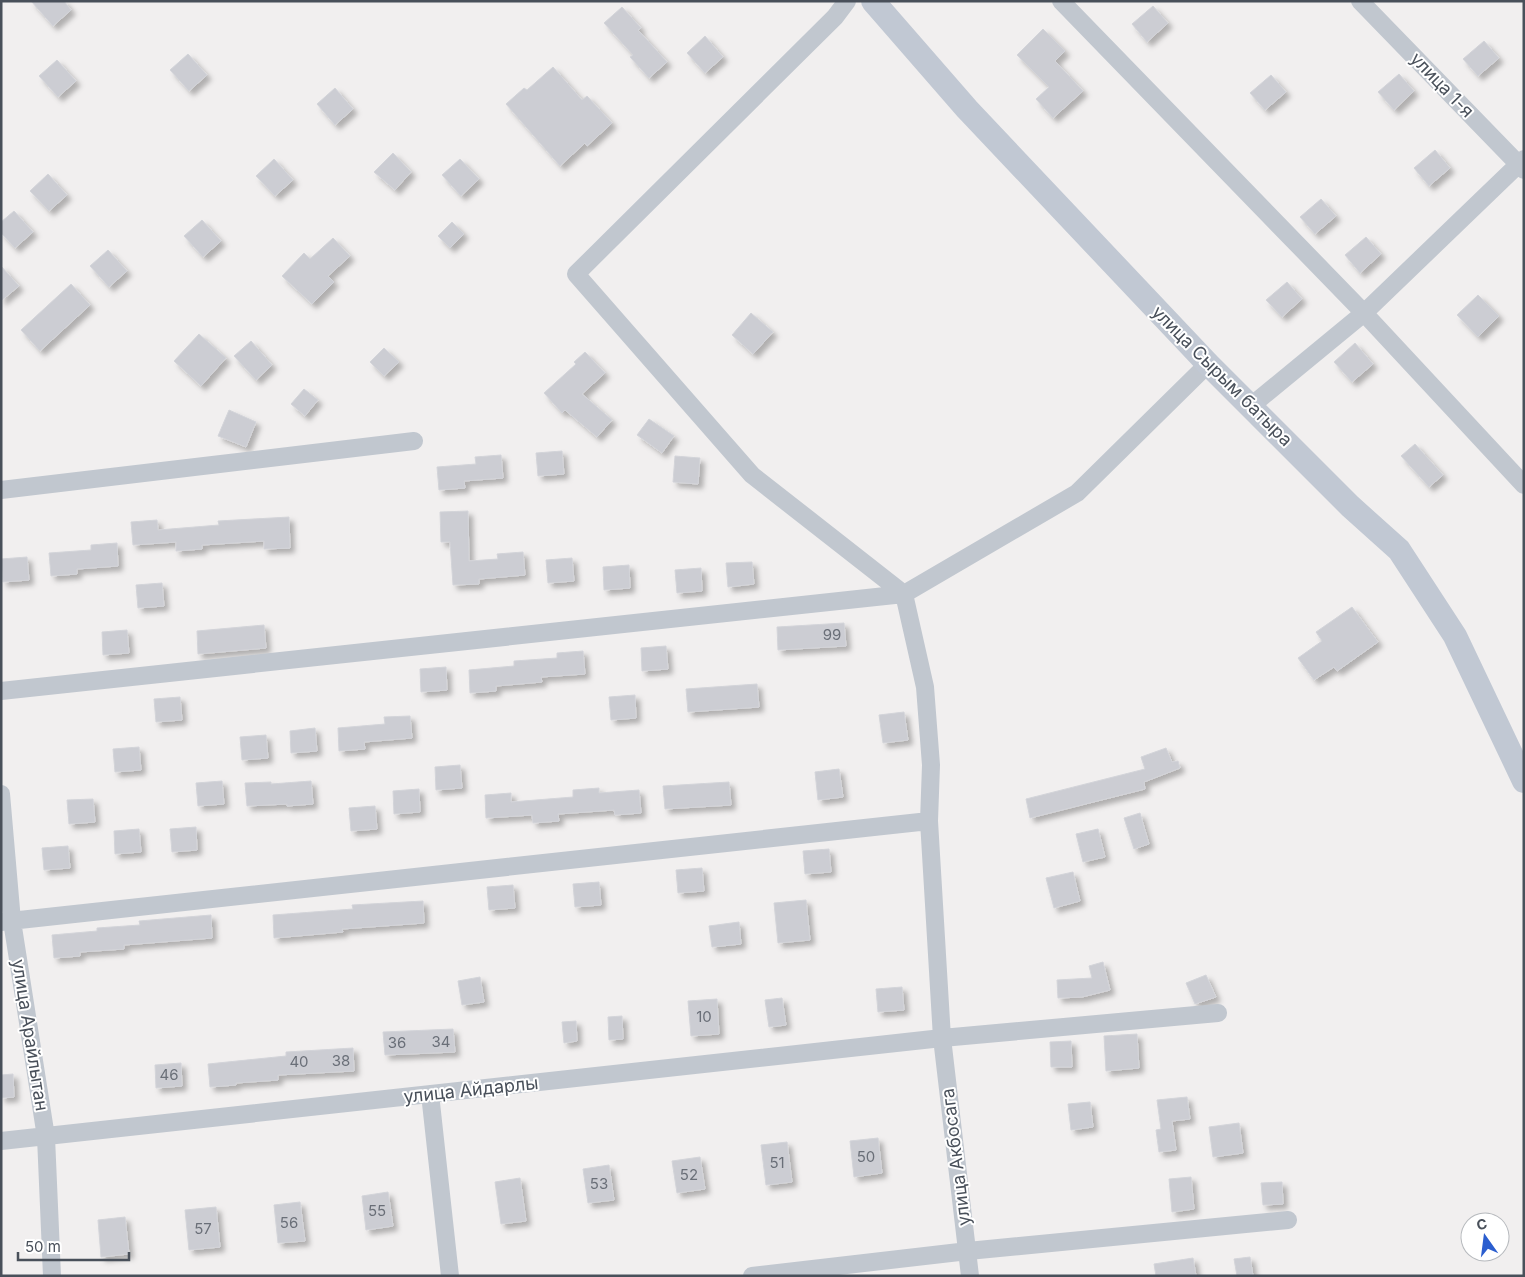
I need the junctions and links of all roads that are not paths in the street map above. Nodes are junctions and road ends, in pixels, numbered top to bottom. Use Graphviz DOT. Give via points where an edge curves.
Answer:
graph roads {
  1 [pos="847,1"];
  2 [pos="873,1"];
  3 [pos="1061,1"];
  4 [pos="1360,1"];
  5 [pos="1522,164"];
  6 [pos="1364,313"];
  7 [pos="1208,364"];
  8 [pos="1251,406"];
  9 [pos="414,441"];
  10 [pos="1524,485"];
  11 [pos="1,490"];
  12 [pos="904,594"];
  13 [pos="1,691"];
  14 [pos="1524,781"];
  15 [pos="1,794"];
  16 [pos="929,821"];
  17 [pos="7,921"];
  18 [pos="1218,1013"];
  19 [pos="942,1038"];
  20 [pos="430,1094"];
  21 [pos="46,1137"];
  22 [pos="1,1141"];
  23 [pos="1288,1220"];
  24 [pos="968,1251"];
  25 [pos="52,1276"];
  26 [pos="450,1276"];
  27 [pos="752,1276"];
  28 [pos="970,1276"];
  1 -- 12 [label="street" via="835,17 576,274 752,476"];
  2 -- 7 [label="street, улица Сырым батыра" via="967,109"];
  3 -- 6 [label="street"];
  4 -- 5 [label="street, улица 1-я"];
  5 -- 6 [label="street"];
  6 -- 8 [label="street"];
  6 -- 10 [label="street"];
  7 -- 8 [label="street, улица Сырым батыра"];
  7 -- 12 [label="street" via="1077,493"];
  8 -- 14 [label="street, улица Сырым батыра" via="1350,506 1400,550 1454,636"];
  9 -- 11 [label="street"];
  12 -- 13 [label="street"];
  12 -- 16 [label="street, улица Акбосага" via="925,687 931,765"];
  15 -- 17 [label="street, улица Арайлытан"];
  16 -- 17 [label="street"];
  16 -- 19 [label="street, улица Акбосага"];
  17 -- 21 [label="street, улица Арайлытан"];
  18 -- 19 [label="street, улица Айдарлы"];
  19 -- 20 [label="street, улица Айдарлы"];
  19 -- 24 [label="street, улица Акбосага"];
  20 -- 21 [label="street, улица Айдарлы"];
  20 -- 26 [label="street"];
  21 -- 22 [label="street, улица Айдарлы"];
  21 -- 25 [label="street, улица Арайлытан"];
  23 -- 24 [label="street"];
  24 -- 27 [label="street"];
  24 -- 28 [label="street, улица Акбосага"];
}
